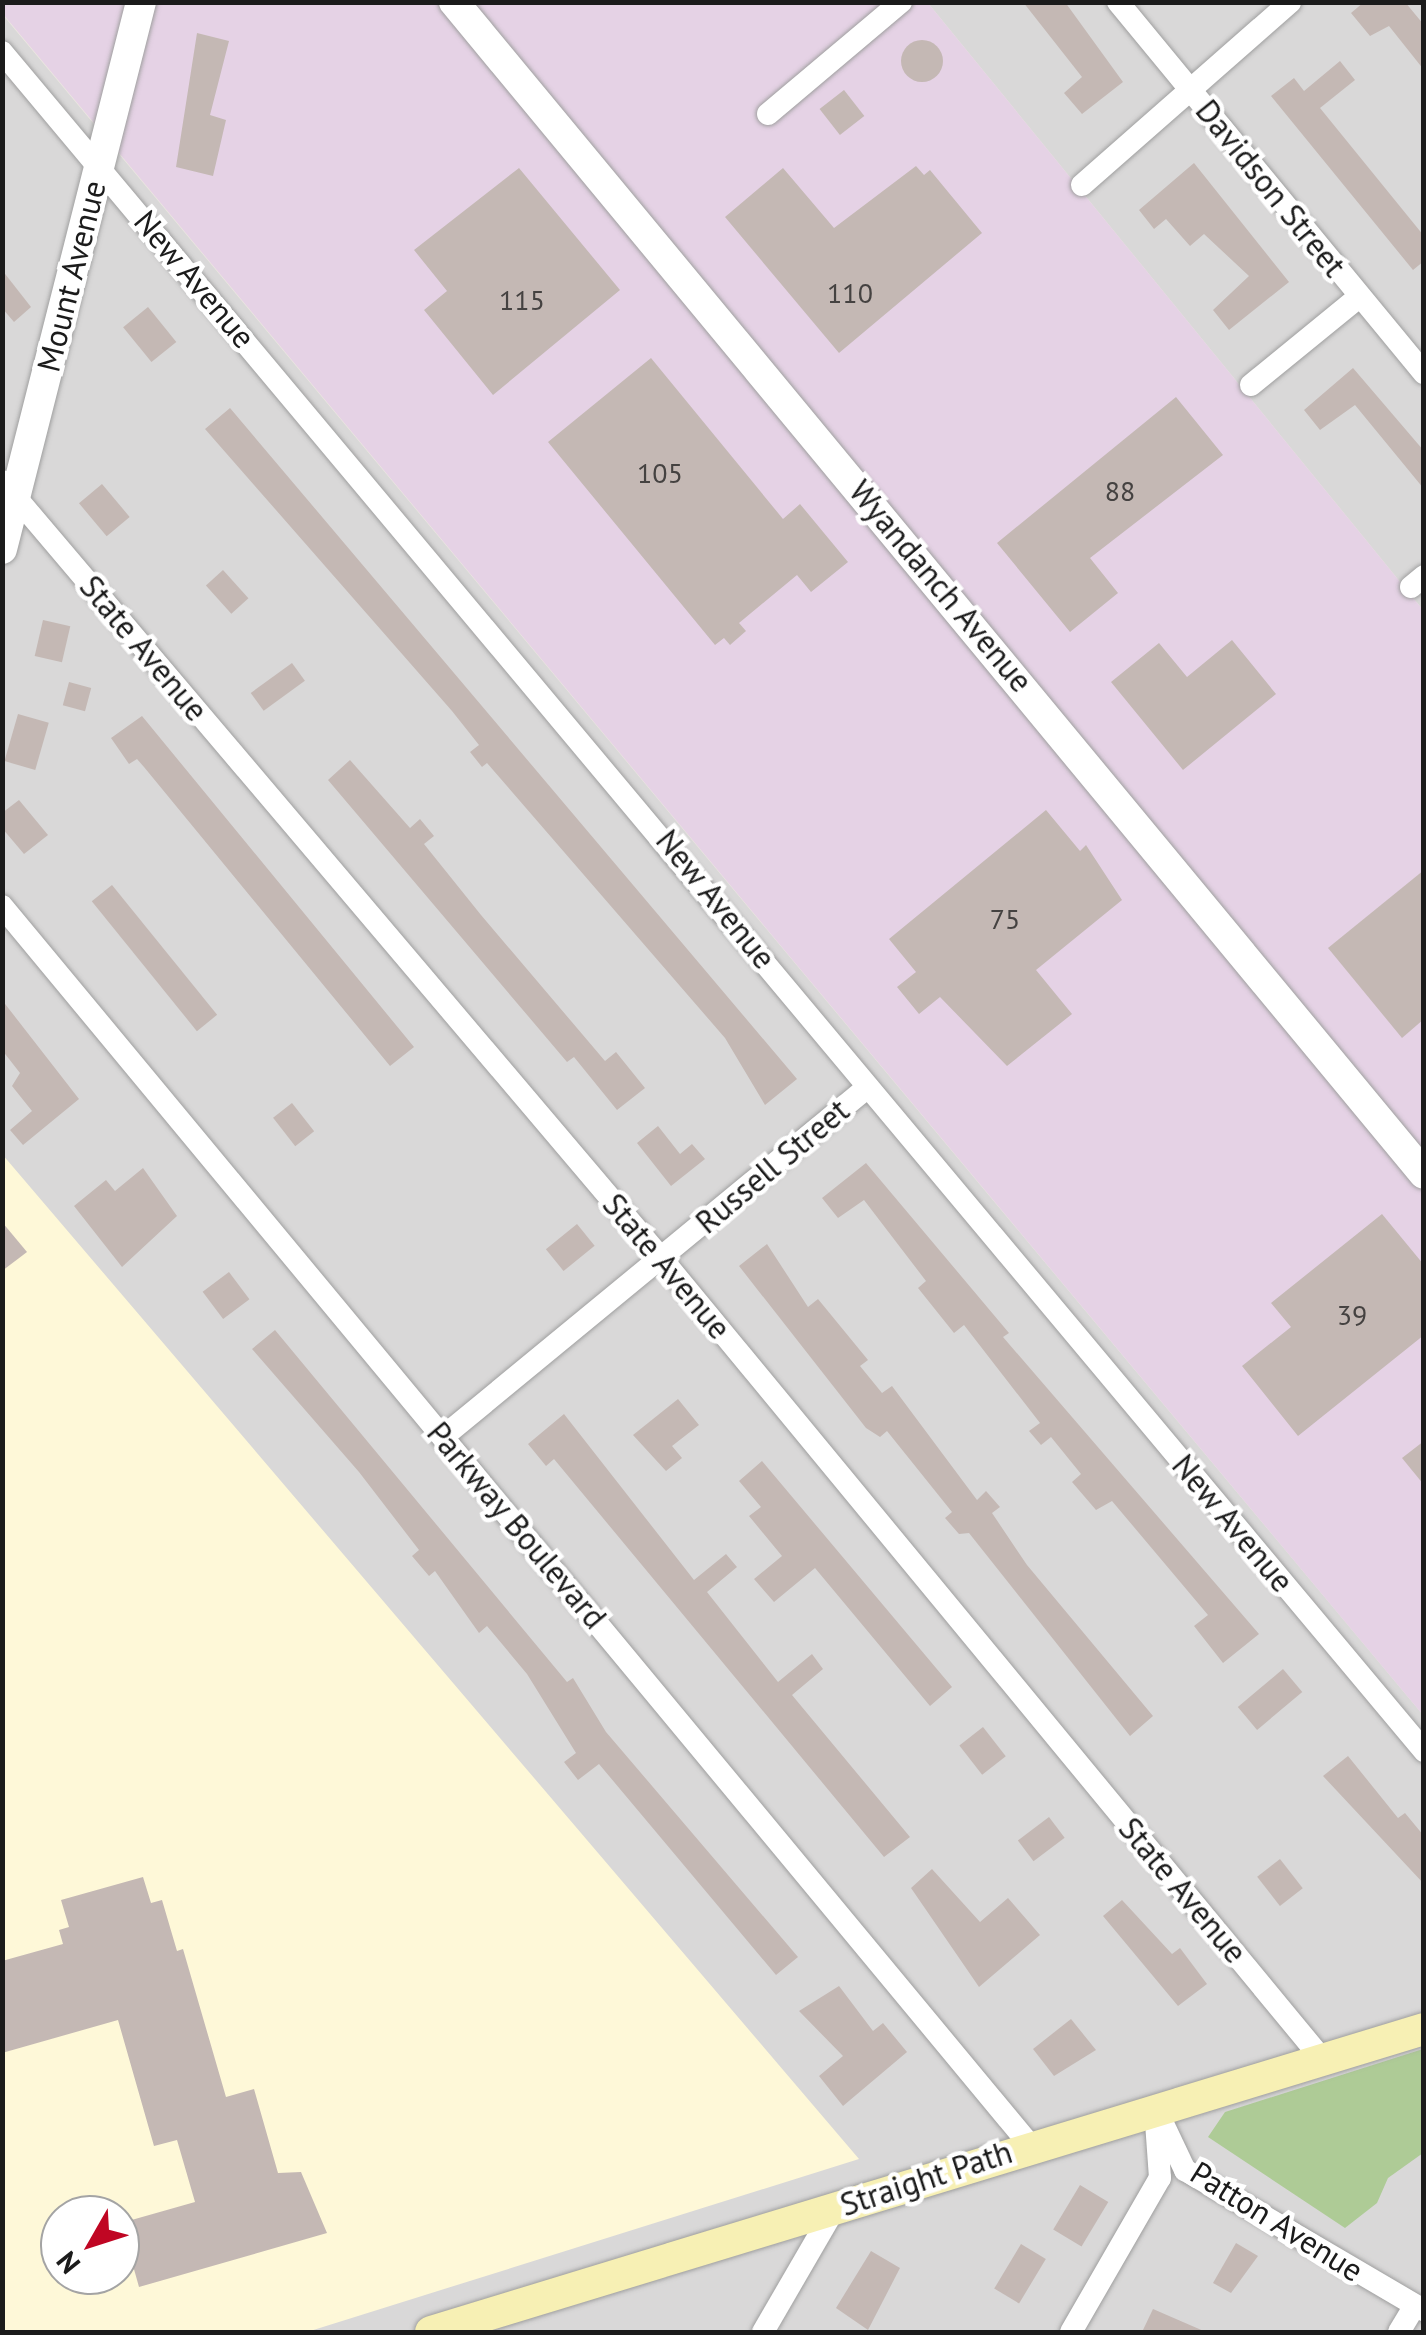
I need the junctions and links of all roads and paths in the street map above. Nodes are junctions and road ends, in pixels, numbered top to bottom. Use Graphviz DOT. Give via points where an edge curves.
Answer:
graph roads {
  1 [pos="141,2"];
  2 [pos="454,2"];
  3 [pos="901,2"];
  4 [pos="1118,2"];
  5 [pos="1290,2"];
  6 [pos="2,52"];
  7 [pos="1194,94"];
  8 [pos="768,114"];
  9 [pos="99,164"];
  10 [pos="1082,185"];
  11 [pos="1359,297"];
  12 [pos="1424,374"];
  13 [pos="1250,385"];
  14 [pos="9,488"];
  15 [pos="2,549"];
  16 [pos="2,906"];
  17 [pos="868,1088"];
  18 [pos="1424,1174"];
  19 [pos="661,1258"];
  20 [pos="444,1436"];
  21 [pos="1424,1752"];
  22 [pos="1424,2029"];
  23 [pos="1322,2059"];
  24 [pos="1156,2109"];
  25 [pos="1030,2145"];
  26 [pos="836,2206"];
  27 [pos="1419,2308"];
  28 [pos="431,2332"];
  29 [pos="763,2332"];
  30 [pos="1072,2332"];
  31 [pos="1399,2332"];
  1 -- 9 [label="street, Mount Avenue"];
  2 -- 18 [label="street, Wyandanch Avenue"];
  3 -- 8 [label="street"];
  4 -- 7 [label="street, Davidson Street"];
  5 -- 7 [label="street"];
  6 -- 9 [label="street, New Avenue"];
  7 -- 10 [label="street"];
  7 -- 11 [label="street, Davidson Street"];
  9 -- 14 [label="street, Mount Avenue"];
  9 -- 17 [label="street, New Avenue"];
  11 -- 12 [label="street, Davidson Street"];
  11 -- 13 [label="street"];
  14 -- 15 [label="street, Mount Avenue"];
  14 -- 19 [label="street, State Avenue"];
  16 -- 20 [label="street, Parkway Boulevard"];
  17 -- 19 [label="street, Russell Street"];
  17 -- 21 [label="street, New Avenue"];
  19 -- 20 [label="street, Russell Street"];
  19 -- 23 [label="street, State Avenue"];
  20 -- 25 [label="street, Parkway Boulevard"];
  22 -- 23 [label="main road, Straight Path"];
  23 -- 24 [label="main road, Straight Path"];
  24 -- 25 [label="main road, Straight Path"];
  24 -- 27 [label="street, Patton Avenue" via="1184,2170"];
  24 -- 30 [label="street" via="1160,2178"];
  25 -- 26 [label="main road, Straight Path"];
  26 -- 28 [label="main road, Straight Path"];
  26 -- 29 [label="street"];
  27 -- 31 [label="street"];
}
